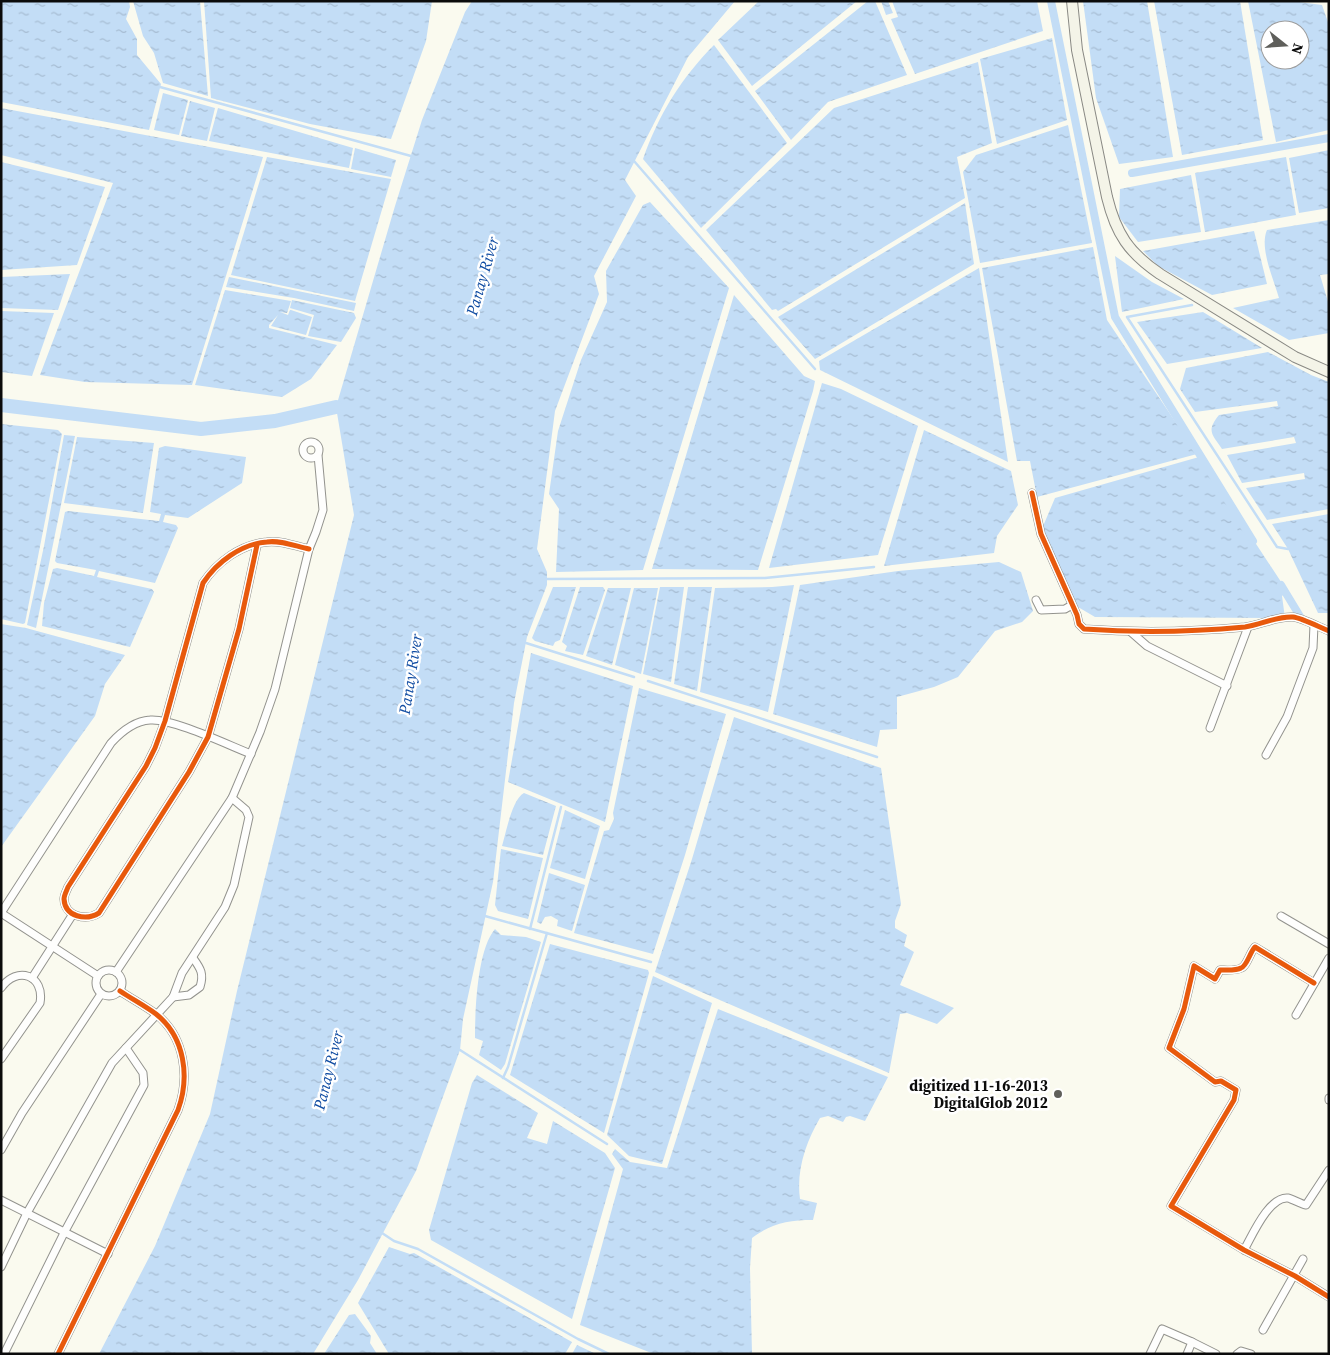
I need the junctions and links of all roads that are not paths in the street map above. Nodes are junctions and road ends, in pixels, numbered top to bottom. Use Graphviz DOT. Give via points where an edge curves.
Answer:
graph roads {
  1 [pos="1072,1"];
  2 [pos="1329,372"];
  3 [pos="318,455"];
  4 [pos="1032,493"];
  5 [pos="257,545"];
  6 [pos="309,549"];
  7 [pos="1036,600"];
  8 [pos="1072,606"];
  9 [pos="1314,625"];
  10 [pos="1248,627"];
  11 [pos="1329,631"];
  12 [pos="1131,632"];
  13 [pos="1227,686"];
  14 [pos="165,721"];
  15 [pos="1210,728"];
  16 [pos="208,737"];
  17 [pos="251,754"];
  18 [pos="1266,755"];
  19 [pos="232,798"];
  20 [pos="1,913"];
  21 [pos="73,914"];
  22 [pos="1281,916"];
  23 [pos="1329,944"];
  24 [pos="52,945"];
  25 [pos="193,958"];
  26 [pos="1329,958"];
  27 [pos="116,972"];
  28 [pos="98,976"];
  29 [pos="32,978"];
  30 [pos="1314,983"];
  31 [pos="1,988"];
  32 [pos="120,991"];
  33 [pos="101,994"];
  34 [pos="174,997"];
  35 [pos="157,1015"];
  36 [pos="1296,1015"];
  37 [pos="126,1048"];
  38 [pos="1,1059"];
  39 [pos="1,1150"];
  40 [pos="1329,1170"];
  41 [pos="1,1200"];
  42 [pos="27,1213"];
  43 [pos="66,1231"];
  44 [pos="1244,1250"];
  45 [pos="108,1254"];
  46 [pos="1303,1259"];
  47 [pos="1,1267"];
  48 [pos="1295,1276"];
  49 [pos="1329,1297"];
  50 [pos="1263,1330"];
  51 [pos="1192,1342"];
  52 [pos="4,1354"];
  53 [pos="58,1354"];
  54 [pos="1150,1354"];
  55 [pos="1187,1354"];
  56 [pos="1216,1354"];
  57 [pos="1237,1354"];
  58 [pos="1251,1354"];
  1 -- 2 [label="main road" via="1077,50 1107,197 1114,222 1127,246 1160,274 1295,357"];
  3 -- 6 [label="street" via="323,510"];
  4 -- 8 [label="street" via="1041,534"];
  5 -- 6 [label="street" via="282,543"];
  5 -- 14 [label="street" via="249,546 221,563 203,583"];
  5 -- 16 [label="street" via="239,629"];
  6 -- 17 [label="street" via="275,689"];
  7 -- 8 [label="street" via="1041,610"];
  8 -- 12 [label="street" via="1084,629"];
  9 -- 10 [label="street" via="1294,617"];
  9 -- 11 [label="street"];
  9 -- 18 [label="street" via="1313,648 1287,717"];
  10 -- 12 [label="street"];
  10 -- 13 [label="street"];
  12 -- 13 [label="street" via="1148,646"];
  13 -- 15 [label="street"];
  14 -- 16 [label="street"];
  14 -- 20 [label="street" via="138,722 111,743"];
  14 -- 21 [label="street" via="146,766 68,887 64,898"];
  16 -- 17 [label="street"];
  16 -- 21 [label="street" via="99,913 86,918"];
  17 -- 19 [label="street"];
  19 -- 25 [label="street" via="249,817 234,885 225,907"];
  19 -- 27 [label="street"];
  20 -- 24 [label="street"];
  21 -- 24 [label="street"];
  22 -- 23 [label="street"];
  24 -- 28 [label="street"];
  24 -- 29 [label="street"];
  25 -- 34 [label="street" via="182,973"];
  25 -- 34 [label="street" via="202,971 200,987 189,995"];
  26 -- 30 [label="street"];
  27 -- 28 [label="street" via="104,971"];
  27 -- 32 [label="street" via="123,983"];
  28 -- 33 [label="street" via="96,984"];
  29 -- 31 [label="street" via="13,976"];
  29 -- 38 [label="street" via="39,988 40,1003"];
  30 -- 36 [label="street"];
  30 -- 44 [label="street" via="1255,947 1242,968 1220,970 1216,979 1194,966 1184,1009 1169,1048 1215,1082 1221,1081 1236,1090 1234,1100 1171,1206"];
  32 -- 33 [label="street" via="109,997"];
  32 -- 35 [label="street"];
  33 -- 39 [label="street"];
  34 -- 35 [label="street"];
  35 -- 37 [label="street"];
  35 -- 45 [label="street" via="174,1036 182,1053 184,1091 178,1110"];
  37 -- 42 [label="street" via="112,1062"];
  37 -- 43 [label="street" via="143,1073 144,1085"];
  40 -- 44 [label="street" via="1306,1205 1288,1198 1269,1207"];
  41 -- 42 [label="street"];
  42 -- 43 [label="street"];
  42 -- 47 [label="street"];
  43 -- 45 [label="street"];
  43 -- 52 [label="street"];
  44 -- 48 [label="street"];
  45 -- 53 [label="street"];
  46 -- 48 [label="street"];
  48 -- 49 [label="street"];
  48 -- 50 [label="street"];
  51 -- 54 [label="street" via="1162,1329"];
  51 -- 55 [label="street"];
  51 -- 56 [label="street"];
  57 -- 58 [label="street" via="1241,1351"];
}
